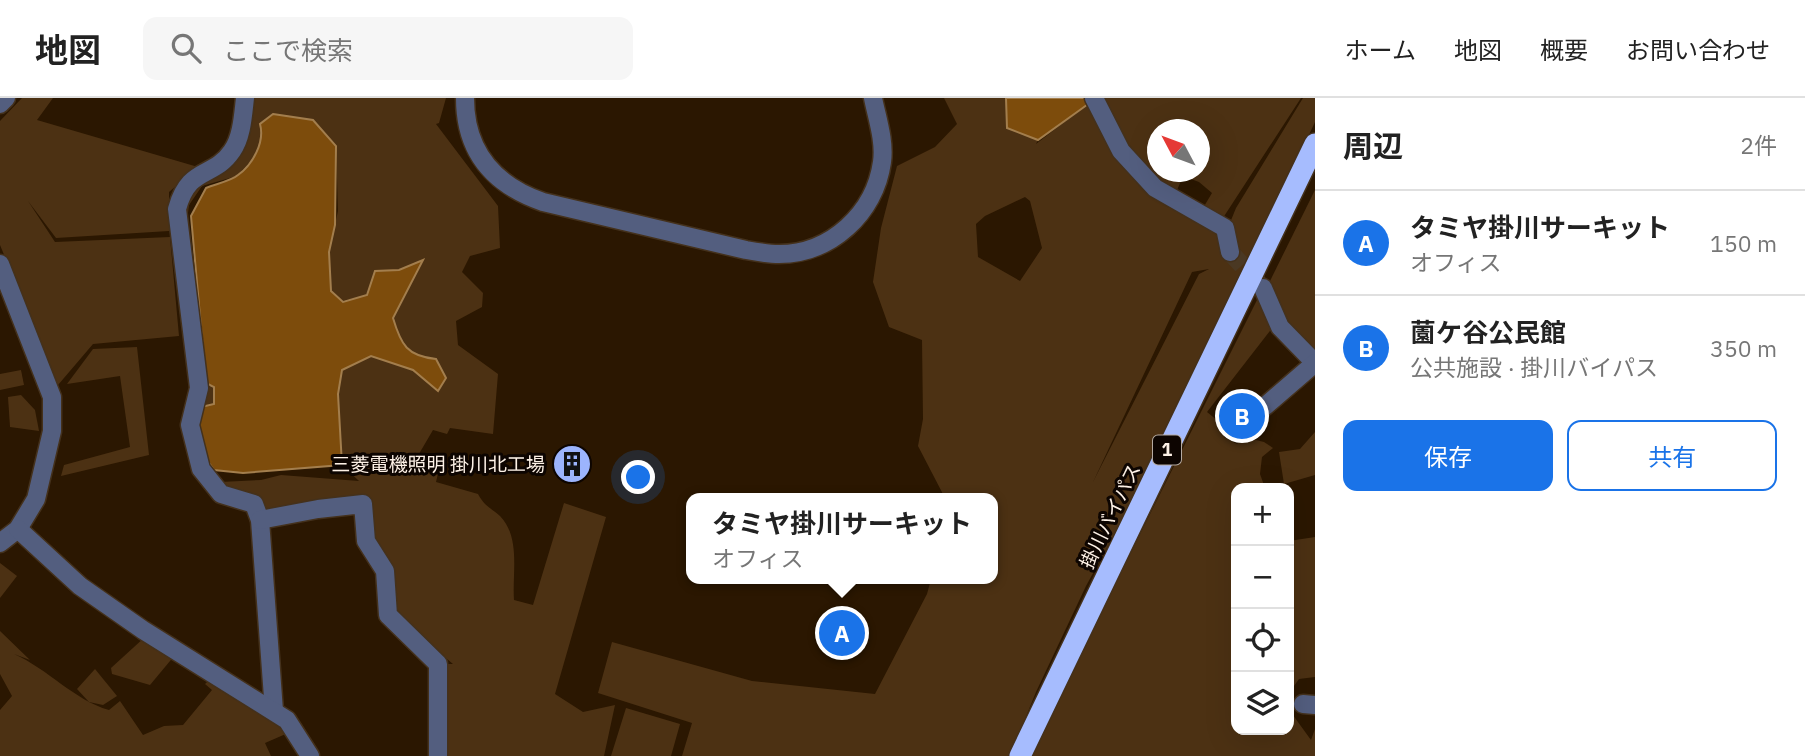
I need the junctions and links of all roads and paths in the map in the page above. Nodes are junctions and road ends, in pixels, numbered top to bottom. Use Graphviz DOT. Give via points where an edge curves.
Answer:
graph roads {
  1 [pos="5,98"];
  2 [pos="245,98"];
  3 [pos="465,98"];
  4 [pos="873,98"];
  5 [pos="1094,98"];
  6 [pos="0,104"];
  7 [pos="1315,145"];
  8 [pos="1230,252"];
  9 [pos="0,264"];
  10 [pos="1262,288"];
  11 [pos="1315,363"];
  12 [pos="1264,407"];
  13 [pos="260,520"];
  14 [pos="18,529"];
  15 [pos="0,543"];
  16 [pos="274,711"];
  17 [pos="310,756"];
  18 [pos="438,756"];
  19 [pos="1020,756"];
  1 -- 6 [label="street"];
  2 -- 13 [label="street" via="232,151 187,184 177,209 199,388 190,425 198,459 221,494 254,504"];
  3 -- 4 [label="street" via="479,154 514,192 733,247 779,254 830,241 862,213 875,190 882,160"];
  5 -- 8 [label="street" via="1127,158 1155,188 1225,228"];
  7 -- 19 [label="highway, 掛川バイパス / 1"];
  9 -- 14 [label="street" via="52,397 46,464 36,499"];
  10 -- 11 [label="street" via="1280,327"];
  11 -- 12 [label="street"];
  13 -- 16 [label="street"];
  13 -- 18 [label="street" via="363,504 366,541 385,571 388,615 438,664"];
  14 -- 15 [label="street"];
  14 -- 16 [label="street" via="80,586"];
  16 -- 17 [label="street" via="287,720"];
}
